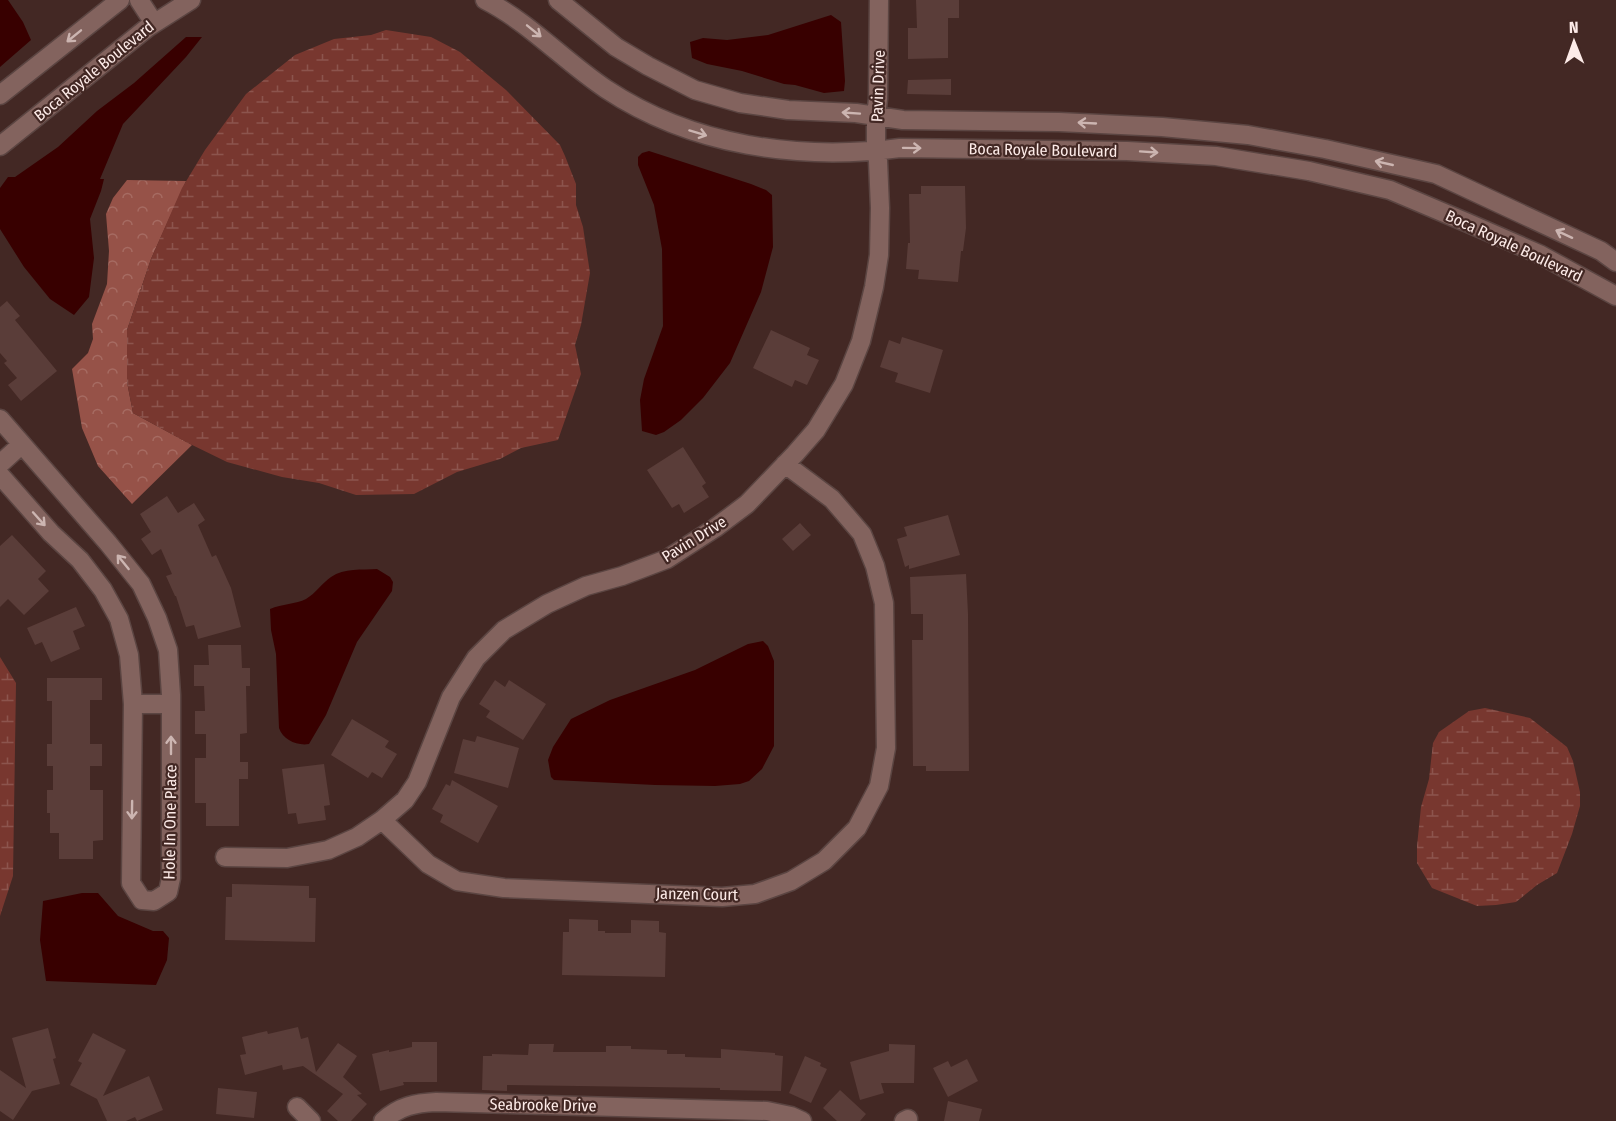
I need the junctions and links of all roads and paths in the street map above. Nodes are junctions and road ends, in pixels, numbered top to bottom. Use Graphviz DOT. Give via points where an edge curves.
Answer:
graph roads {
  1 [pos="120,0"];
  2 [pos="139,0"];
  3 [pos="191,0"];
  4 [pos="485,0"];
  5 [pos="558,0"];
  6 [pos="879,0"];
  7 [pos="154,23"];
  8 [pos="0,95"];
  9 [pos="876,116"];
  10 [pos="1059,122"];
  11 [pos="0,146"];
  12 [pos="1059,150"];
  13 [pos="876,151"];
  14 [pos="1616,262"];
  15 [pos="1616,296"];
  16 [pos="0,419"];
  17 [pos="22,444"];
  18 [pos="0,464"];
  19 [pos="785,464"];
  20 [pos="0,476"];
  21 [pos="133,704"];
  22 [pos="171,704"];
  23 [pos="382,820"];
  24 [pos="225,857"];
  25 [pos="297,1107"];
  26 [pos="462,1112"];
  27 [pos="311,1121"];
  28 [pos="383,1121"];
  29 [pos="802,1121"];
  1 -- 8 [label="street, one-way"];
  2 -- 7 [label="street"];
  3 -- 7 [label="street, Boca Royale Boulevard"];
  4 -- 13 [label="street, Boca Royale Boulevard, one-way" via="532,29 632,105 691,131 769,148"];
  9 -- 5 [label="street, Boca Royale Boulevard, one-way" via="765,108 695,90 615,47"];
  6 -- 9 [label="street, Pavin Drive"];
  7 -- 11 [label="street, Boca Royale Boulevard"];
  9 -- 10 [label="street, Boca Royale Boulevard" via="903,120"];
  9 -- 13 [label="street, Pavin Drive"];
  10 -- 12 [label="street"];
  14 -- 10 [label="street, Boca Royale Boulevard, one-way" via="1601,251 1436,174 1248,135"];
  13 -- 12 [label="street, Boca Royale Boulevard, one-way"];
  12 -- 15 [label="street, Boca Royale Boulevard, one-way" via="1216,156 1309,171 1390,190 1539,254"];
  13 -- 19 [label="street, Pavin Drive" via="879,255 861,341 844,384 816,430"];
  16 -- 17 [label="street, Hole In One Place"];
  17 -- 18 [label="street"];
  22 -- 17 [label="street, Hole In One Place, one-way" via="168,650 141,584"];
  19 -- 23 [label="street, Pavin Drive" via="747,504 667,559 586,586 504,630 476,658 451,697 417,782 405,800"];
  19 -- 23 [label="street, Janzen Court" via="832,499 862,534 884,603 886,748 879,786 857,828 824,861 791,881 755,894 722,897 504,888 458,881 428,864"];
  20 -- 21 [label="street, Hole In One Place, one-way" via="80,560 103,590 119,619 129,655"];
  21 -- 22 [label="street"];
  21 -- 22 [label="street, Hole In One Place, one-way" via="131,883 142,900 154,901 168,892 171,878"];
  23 -- 24 [label="street, Pavin Drive" via="328,850 286,858"];
  25 -- 27 [label="street"];
  26 -- 28 [label="street, Seabrooke Drive" via="436,1102 413,1104"];
  26 -- 29 [label="street, Seabrooke Drive" via="767,1111"];
}
